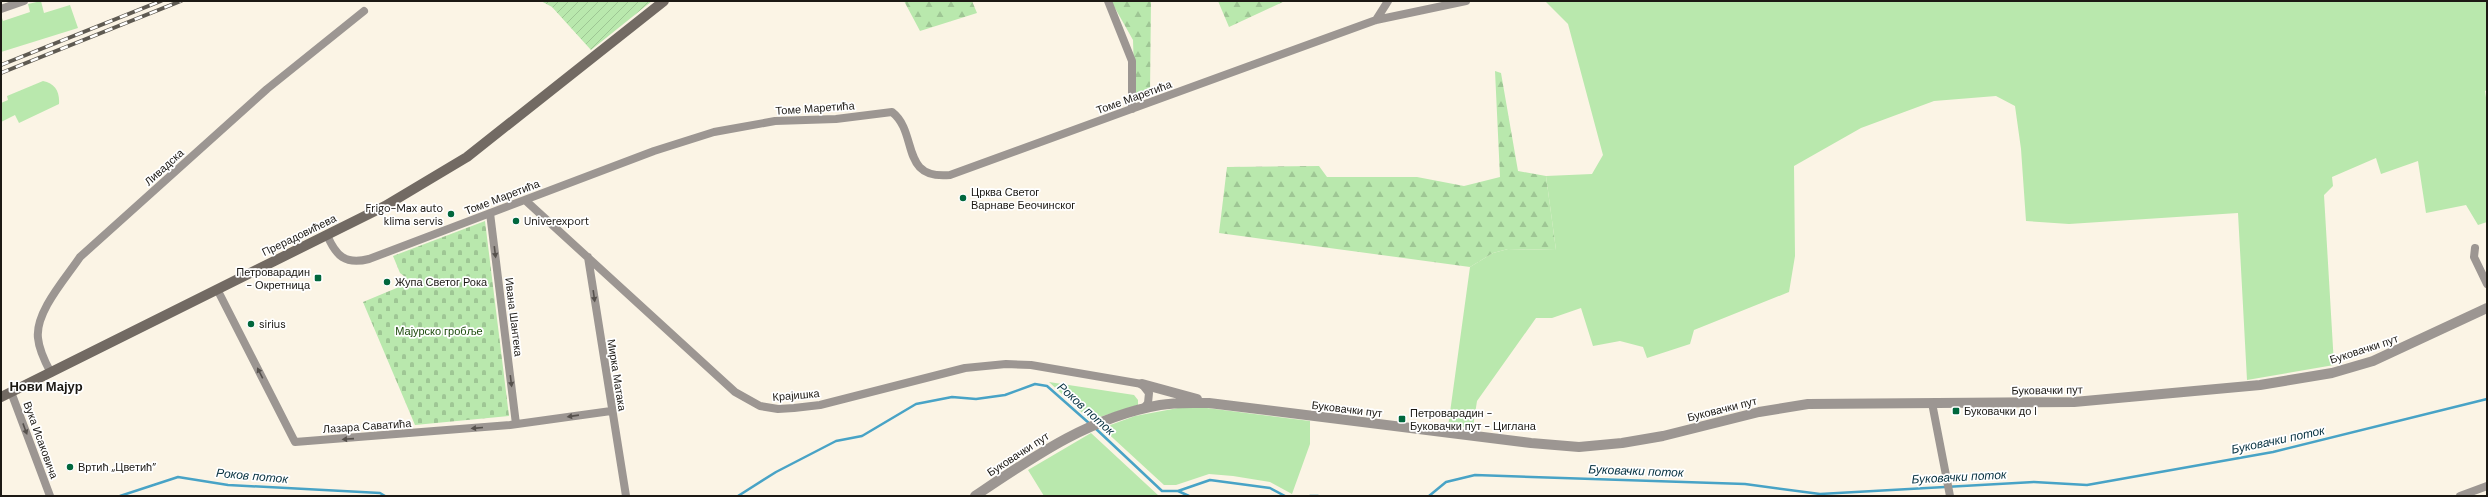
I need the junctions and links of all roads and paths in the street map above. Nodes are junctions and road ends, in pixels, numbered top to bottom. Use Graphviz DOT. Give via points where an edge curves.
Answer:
graph roads {
  1 [pos="24,1"];
  2 [pos="664,1"];
  3 [pos="1108,1"];
  4 [pos="1388,1"];
  5 [pos="1466,1"];
  6 [pos="1,9"];
  7 [pos="364,11"];
  8 [pos="1376,20"];
  9 [pos="1132,109"];
  10 [pos="525,200"];
  11 [pos="490,213"];
  12 [pos="327,235"];
  13 [pos="2476,248"];
  14 [pos="588,257"];
  15 [pos="2487,284"];
  16 [pos="218,289"];
  17 [pos="2487,308"];
  18 [pos="50,373"];
  19 [pos="1142,384"];
  20 [pos="11,392"];
  21 [pos="1,397"];
  22 [pos="1209,403"];
  23 [pos="1932,403"];
  24 [pos="1144,408"];
  25 [pos="611,411"];
  26 [pos="516,424"];
  27 [pos="2487,486"];
  28 [pos="50,496"];
  29 [pos="626,496"];
  30 [pos="975,496"];
  31 [pos="1950,496"];
  32 [pos="2460,496"];
  1 -- 6 [label="street"];
  2 -- 12 [label="main road, Прерадовићева" via="461,161 385,206"];
  3 -- 9 [label="street" via="1132,61"];
  4 -- 8 [label="street"];
  5 -- 8 [label="street, Томе Маретића"];
  7 -- 18 [label="street, Ливадска" via="267,89 80,257 38,324 40,346"];
  8 -- 9 [label="street, Томе Маретића"];
  9 -- 10 [label="street, Томе Маретића" via="961,172 944,175 930,173 917,164 902,124 892,112 733,127 654,151"];
  10 -- 11 [label="street, Томе Маретића"];
  10 -- 14 [label="street, Крајишка"];
  11 -- 12 [label="street, Томе Маретића" via="358,262 347,260 334,251"];
  11 -- 26 [label="street, Ивана Шантека, one-way"];
  12 -- 16 [label="main road, Прерадовићева"];
  13 -- 15 [label="street" via="2474,257"];
  14 -- 19 [label="street, Крајишка" via="735,392 748,401 768,408 820,405 965,368 997,364 1031,365"];
  14 -- 25 [label="street, Мирка Матака, one-way"];
  16 -- 18 [label="main road, Прерадовићева"];
  26 -- 16 [label="street, Лазара Саватића, one-way" via="295,442"];
  17 -- 23 [label="street, Буковачки пут" via="2389,356 2356,367 2309,377 2260,385 2074,402"];
  18 -- 20 [label="main road, Прерадовићева"];
  19 -- 22 [label="street"];
  19 -- 24 [label="street" via="1149,393 1148,403"];
  20 -- 21 [label="main road, Прерадовићева"];
  20 -- 28 [label="street, Вука Исаковича, one-way"];
  22 -- 23 [label="street, Буковачки пут" via="1531,444 1580,447 1663,436 1759,412 1798,406"];
  22 -- 24 [label="street, Буковачки пут" via="1176,403"];
  23 -- 31 [label="street"];
  24 -- 30 [label="street, Буковачки пут" via="1092,425 1037,455"];
  25 -- 26 [label="street, Лазара Саватића, one-way"];
  25 -- 29 [label="street, Мирка Матака"];
  27 -- 32 [label="street"];
}
